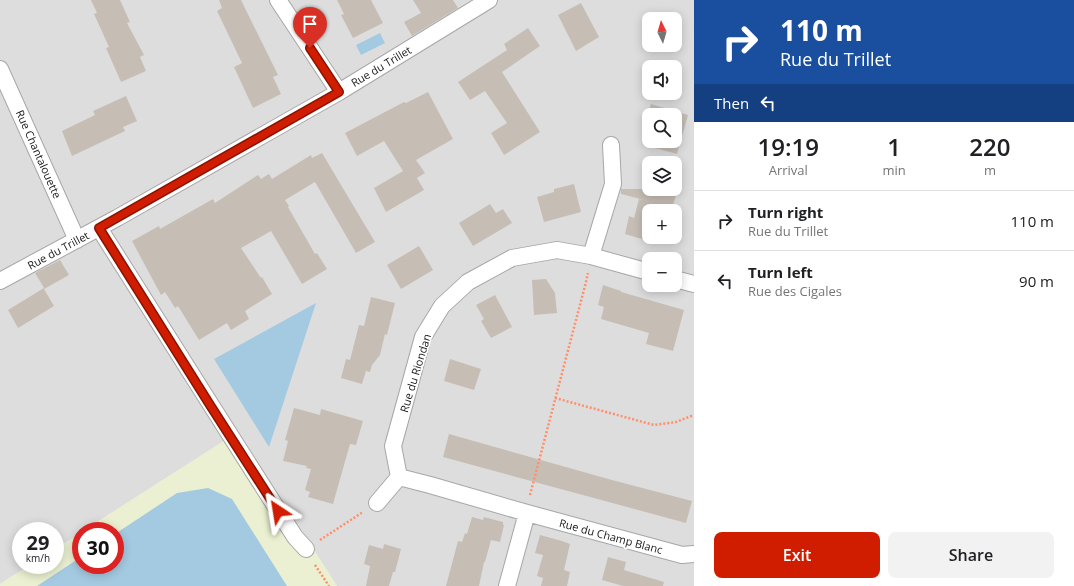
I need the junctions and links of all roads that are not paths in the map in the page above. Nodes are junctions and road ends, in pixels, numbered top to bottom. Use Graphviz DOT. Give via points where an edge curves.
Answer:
graph roads {
  1 [pos="278,0"];
  2 [pos="489,0"];
  3 [pos="0,69"];
  4 [pos="339,92"];
  5 [pos="611,145"];
  6 [pos="99,228"];
  7 [pos="77,240"];
  8 [pos="591,256"];
  9 [pos="642,270"];
  10 [pos="0,281"];
  11 [pos="682,281"];
  12 [pos="694,284"];
  13 [pos="399,477"];
  14 [pos="377,503"];
  15 [pos="527,513"];
  16 [pos="306,549"];
  17 [pos="694,554"];
  18 [pos="507,586"];
  1 -- 4 [label="street"];
  2 -- 4 [label="street, Rue du Trillet"];
  3 -- 7 [label="street, Rue Chantalouette"];
  4 -- 6 [label="street, Rue du Trillet"];
  5 -- 8 [label="street" via="613,184"];
  6 -- 7 [label="street, Rue du Trillet"];
  6 -- 16 [label="street" via="210,405"];
  7 -- 10 [label="street, Rue du Trillet"];
  8 -- 9 [label="street, Rue du Riondan"];
  8 -- 13 [label="street, Rue du Riondan" via="557,250 512,258 468,282 442,306 423,337 393,446"];
  11 -- 12 [label="street"];
  13 -- 14 [label="street"];
  13 -- 15 [label="street, Rue du Champ Blanc"];
  15 -- 17 [label="street, Rue du Champ Blanc" via="682,555"];
  15 -- 18 [label="street"];
}
